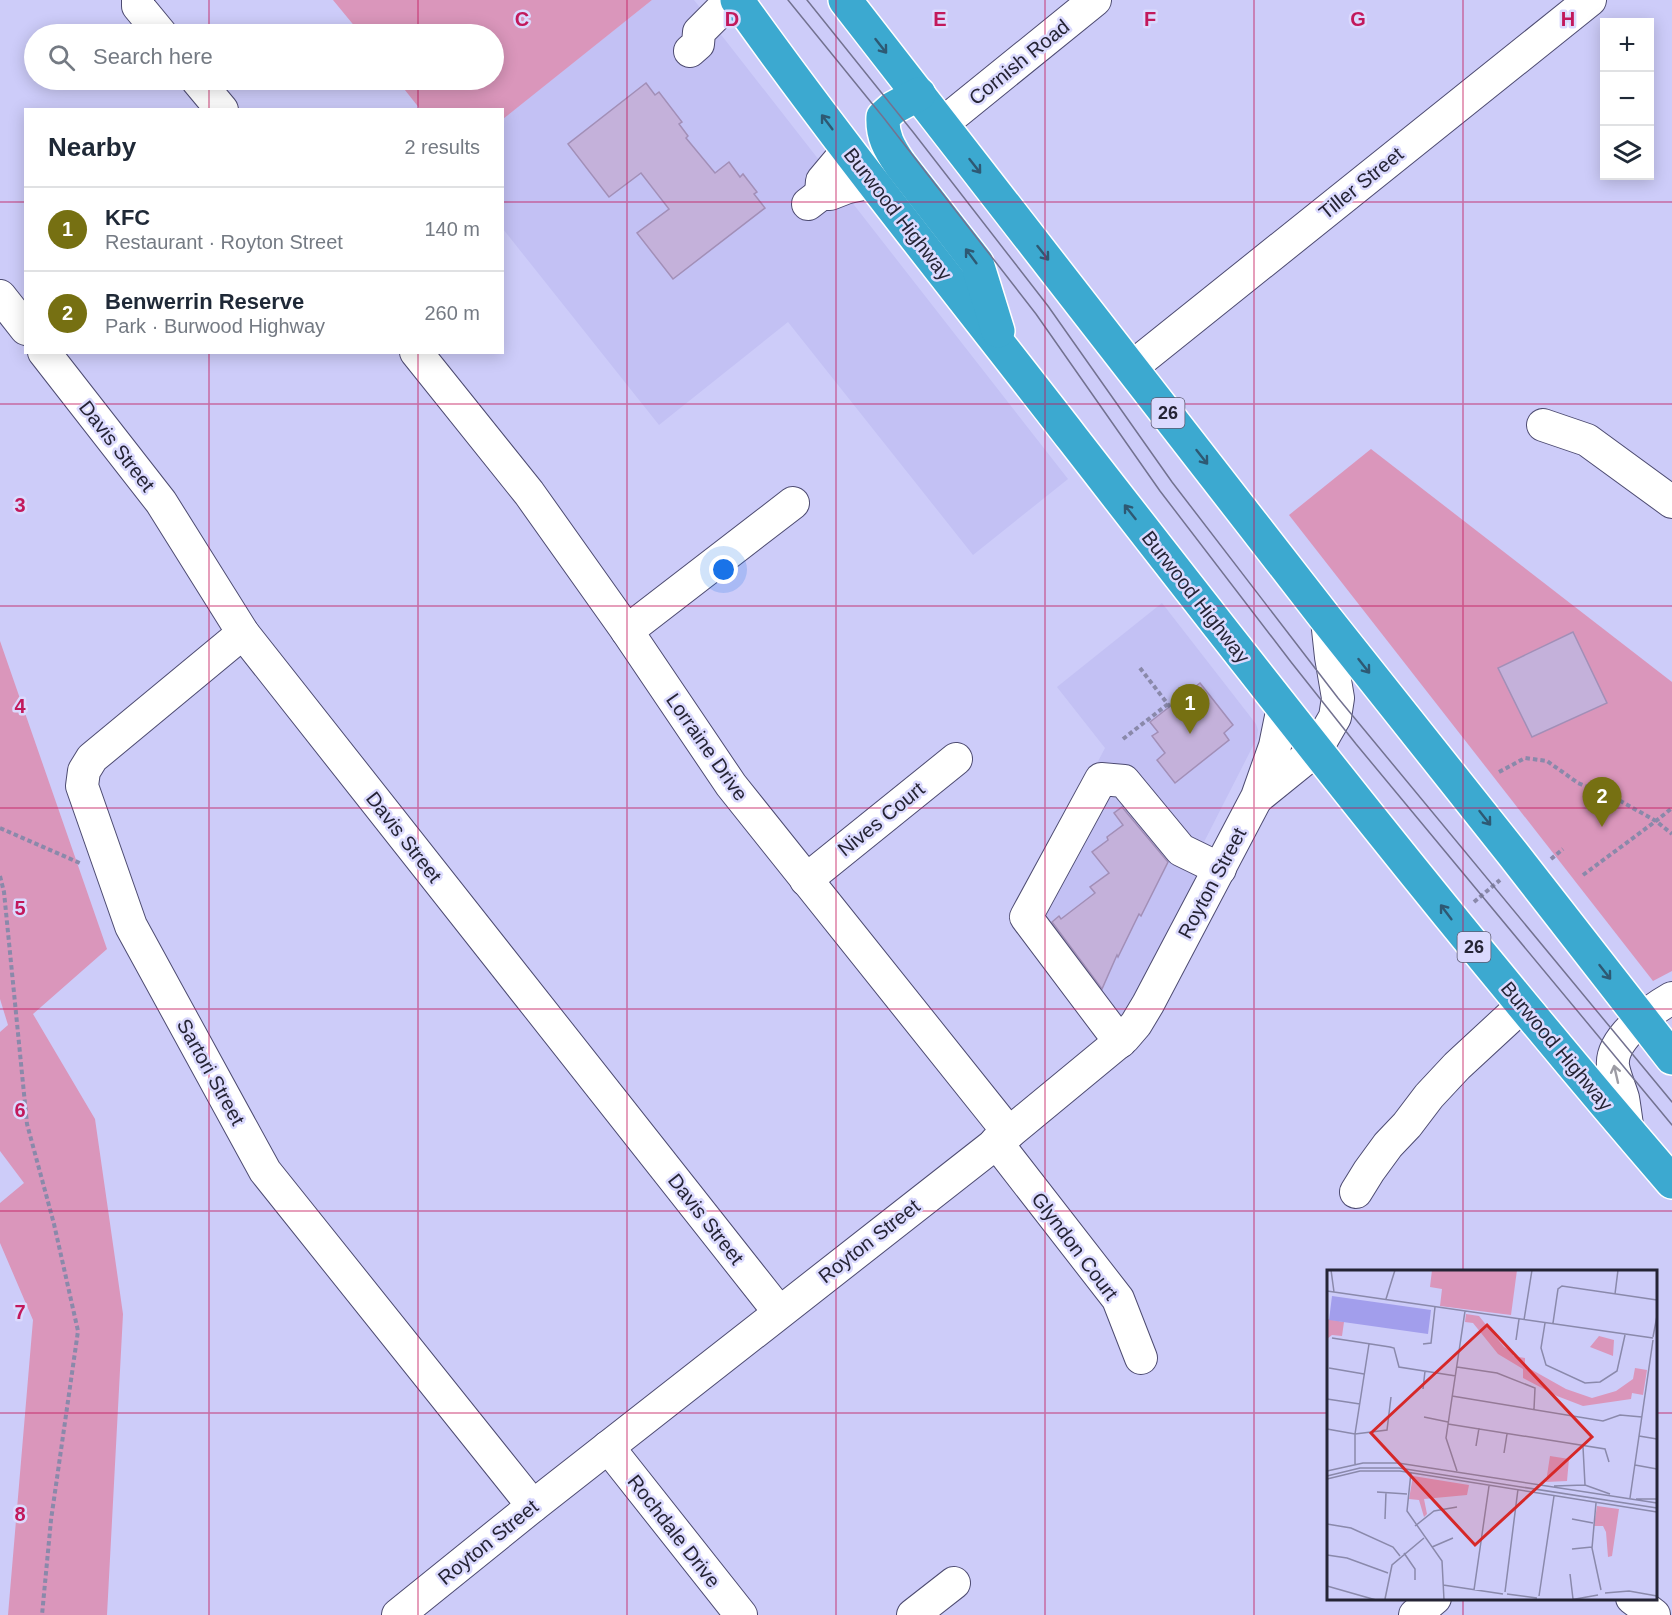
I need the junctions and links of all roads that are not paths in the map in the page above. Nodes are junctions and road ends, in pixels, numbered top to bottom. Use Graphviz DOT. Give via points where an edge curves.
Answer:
graph roads {
  1 [pos="138,0"];
  2 [pos="731,0"];
  3 [pos="736,0"];
  4 [pos="845,0"];
  5 [pos="1095,0"];
  6 [pos="1590,0"];
  7 [pos="153,24"];
  8 [pos="757,28"];
  9 [pos="205,90"];
  10 [pos="919,94"];
  11 [pos="220,108"];
  12 [pos="942,124"];
  13 [pos="848,150"];
  14 [pos="873,182"];
  15 [pos="0,296"];
  16 [pos="24,326"];
  17 [pos="1004,350"];
  18 [pos="46,354"];
  19 [pos="418,354"];
  20 [pos="1132,367"];
  21 [pos="1543,425"];
  22 [pos="1672,502"];
  23 [pos="793,503"];
  24 [pos="1327,620"];
  25 [pos="627,631"];
  26 [pos="243,633"];
  27 [pos="1283,707"];
  28 [pos="1316,750"];
  29 [pos="956,759"];
  30 [pos="1257,797"];
  31 [pos="1220,868"];
  32 [pos="806,880"];
  33 [pos="1672,998"];
  34 [pos="1523,1005"];
  35 [pos="1642,1019"];
  36 [pos="1120,1042"];
  37 [pos="1672,1058"];
  38 [pos="1628,1131"];
  39 [pos="1002,1138"];
  40 [pos="1672,1182"];
  41 [pos="1356,1192"];
  42 [pos="779,1312"];
  43 [pos="1141,1358"];
  44 [pos="608,1447"];
  45 [pos="532,1506"];
  46 [pos="954,1583"];
  47 [pos="1434,1600"];
  48 [pos="1633,1600"];
  49 [pos="398,1615"];
  50 [pos="741,1615"];
  51 [pos="913,1615"];
  52 [pos="1415,1615"];
  53 [pos="1654,1615"];
  1 -- 7 [label="street" via="138,6"];
  2 -- 8 [label="street" via="699,32 694,47 707,45 724,33"];
  3 -- 8 [label="highway, Burwood Highway / 26"];
  4 -- 10 [label="highway, 26, one-way"];
  5 -- 12 [label="street, Cornish Road"];
  6 -- 20 [label="street, Tiller Street"];
  13 -- 8 [label="highway, Burwood Highway / 26, one-way"];
  9 -- 11 [label="street"];
  10 -- 12 [label="highway, 26"];
  17 -- 10 [label="highway, one-way" via="977,263 900,164 884,137 883,117"];
  12 -- 20 [label="highway, 26, one-way"];
  13 -- 14 [label="highway, Burwood Highway / 26"];
  13 -- 14 [label="street" via="822,182 814,199"];
  14 -- 17 [label="highway, Burwood Highway / 26"];
  15 -- 16 [label="street"];
  27 -- 17 [label="highway, Burwood Highway / 26, one-way"];
  18 -- 26 [label="street, Davis Street" via="161,502"];
  19 -- 25 [label="street, Lorraine Drive" via="530,493"];
  20 -- 24 [label="highway, 26, one-way"];
  21 -- 22 [label="street" via="1587,440"];
  23 -- 25 [label="street"];
  24 -- 28 [label="street, Royton Street" via="1338,698 1335,717"];
  24 -- 35 [label="highway, 26, one-way"];
  25 -- 32 [label="street, Lorraine Drive" via="731,785"];
  26 -- 42 [label="street, Davis Street"];
  26 -- 45 [label="street, Sartori Street" via="92,758 84,771 82,786 131,926 265,1171"];
  27 -- 28 [label="highway, Burwood Highway / 26"];
  27 -- 30 [label="street, Royton Street" via="1275,746"];
  28 -- 30 [label="street, Royton Street"];
  34 -- 28 [label="highway, Burwood Highway / 26, one-way"];
  29 -- 32 [label="street, Nives Court"];
  30 -- 31 [label="street, Royton Street"];
  31 -- 36 [label="street, Royton Street" via="1148,1004"];
  31 -- 36 [label="street" via="1181,850 1124,781 1101,779 1026,917"];
  32 -- 39 [label="street, Lorraine Drive"];
  33 -- 35 [label="street"];
  34 -- 38 [label="highway, Burwood Highway / 26"];
  34 -- 41 [label="street" via="1429,1096 1375,1162"];
  35 -- 37 [label="highway, 26"];
  38 -- 35 [label="street, one-way" via="1613,1066 1614,1054"];
  36 -- 39 [label="street, Royton Street"];
  38 -- 40 [label="highway, Burwood Highway / 26"];
  39 -- 42 [label="street, Royton Street"];
  39 -- 43 [label="street, Glyndon Court" via="1118,1299"];
  42 -- 44 [label="street, Royton Street"];
  44 -- 45 [label="street, Royton Street"];
  44 -- 50 [label="street, Rochdale Drive"];
  45 -- 49 [label="street, Royton Street"];
  46 -- 51 [label="street"];
  47 -- 52 [label="street"];
  48 -- 53 [label="street"];
}
